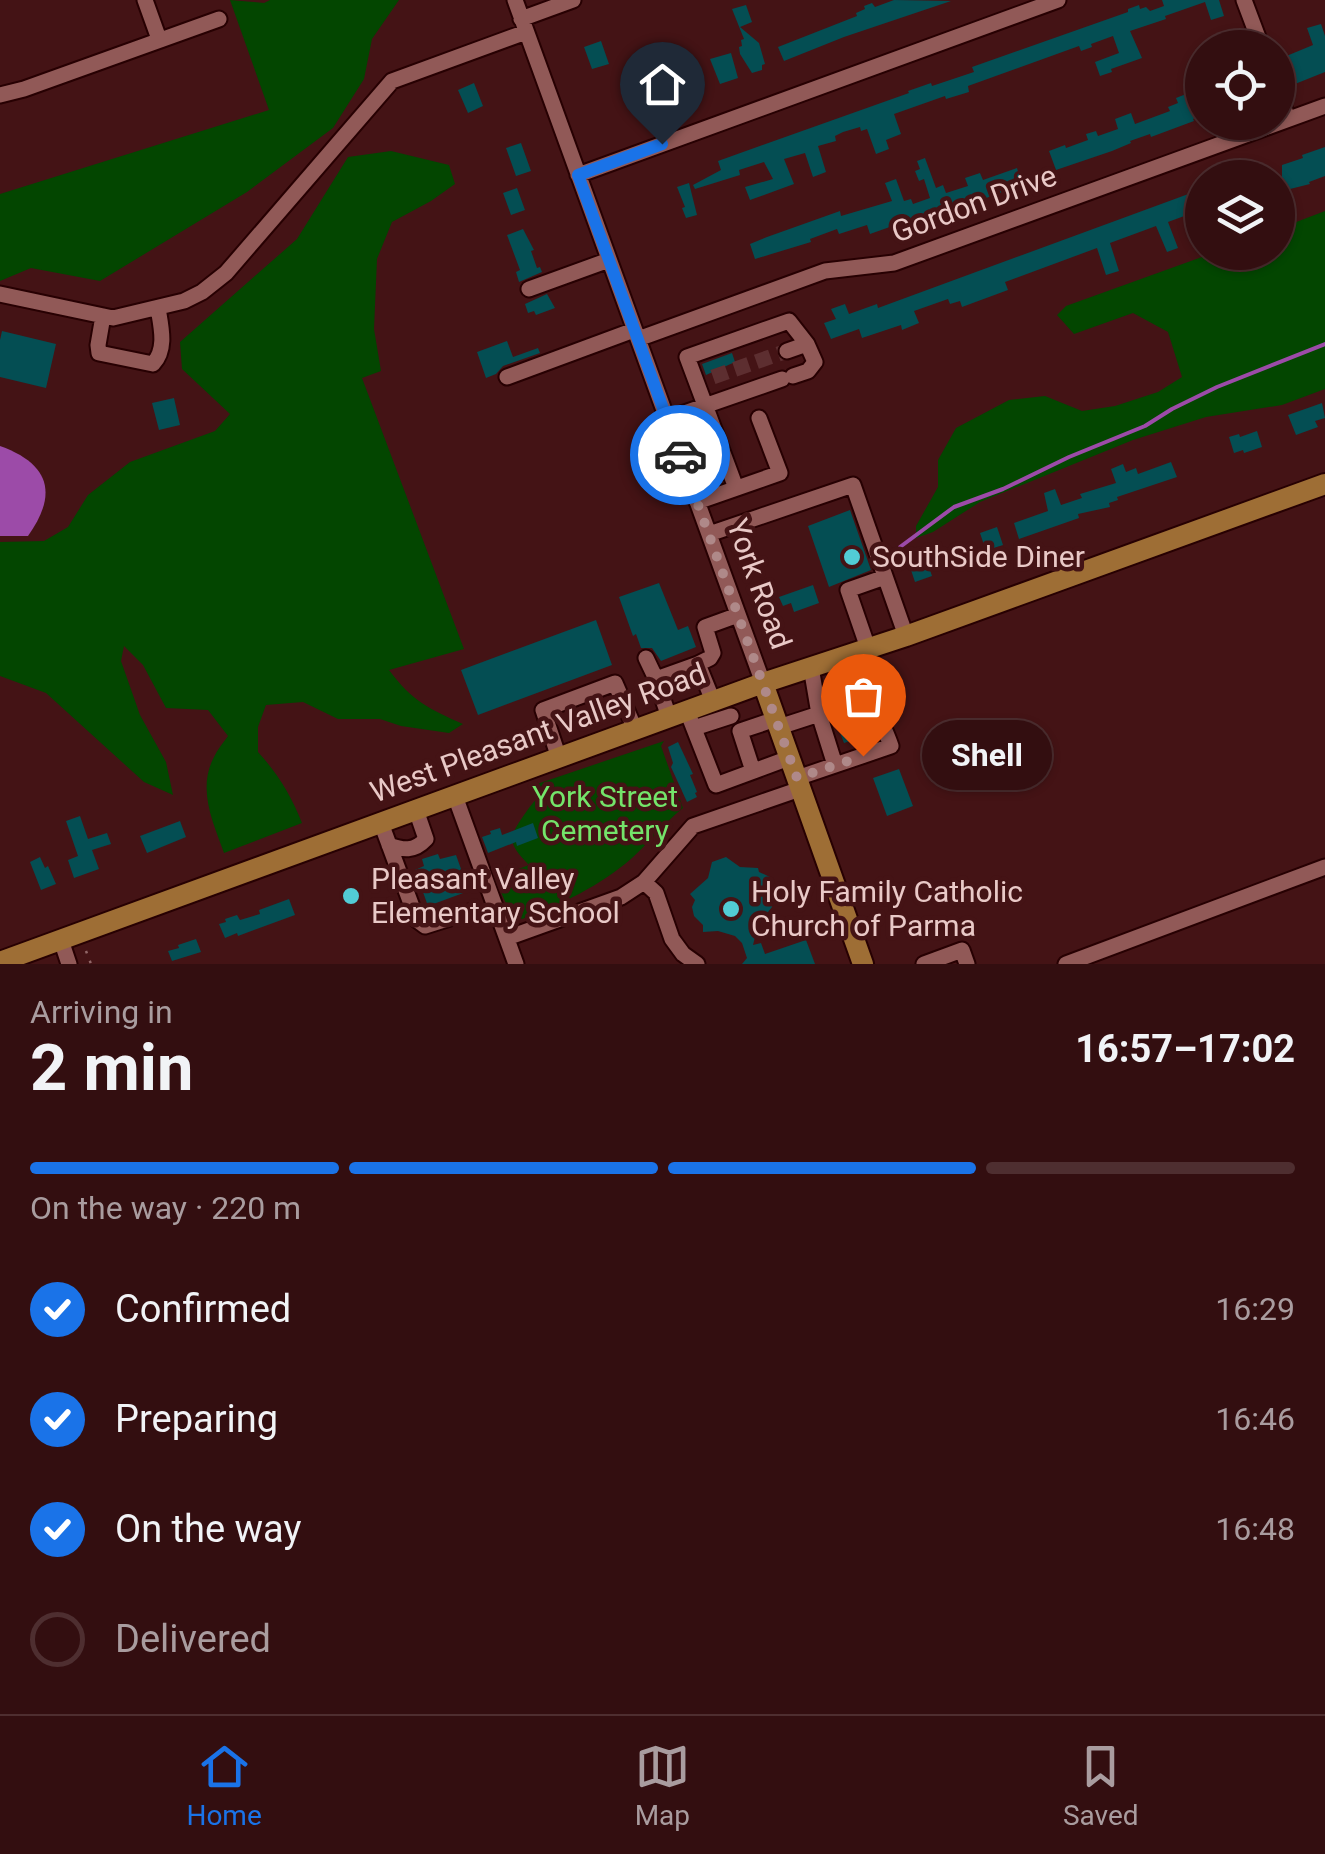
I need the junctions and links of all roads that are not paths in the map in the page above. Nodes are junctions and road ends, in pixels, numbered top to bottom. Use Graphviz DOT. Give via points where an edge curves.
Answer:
graph roads {
  1 [pos="145,0"];
  2 [pos="515,0"];
  3 [pos="573,0"];
  4 [pos="1058,0"];
  5 [pos="1244,0"];
  6 [pos="219,19"];
  7 [pos="523,26"];
  8 [pos="1255,30"];
  9 [pos="159,40"];
  10 [pos="0,95"];
  11 [pos="1325,106"];
  12 [pos="1295,117"];
  13 [pos="1233,140"];
  14 [pos="578,175"];
  15 [pos="609,260"];
  16 [pos="529,290"];
  17 [pos="0,294"];
  18 [pos="158,308"];
  19 [pos="103,316"];
  20 [pos="750,317"];
  21 [pos="636,335"];
  22 [pos="807,344"];
  23 [pos="787,351"];
  24 [pos="507,377"];
  25 [pos="707,405"];
  26 [pos="759,418"];
  27 [pos="667,420"];
  28 [pos="1325,484"];
  29 [pos="736,488"];
  30 [pos="697,502"];
  31 [pos="708,534"];
  32 [pos="885,576"];
  33 [pos="738,615"];
  34 [pos="906,636"];
  35 [pos="860,651"];
  36 [pos="646,658"];
  37 [pos="698,664"];
  38 [pos="812,667"];
  39 [pos="656,679"];
  40 [pos="762,683"];
  41 [pos="722,704"];
  42 [pos="820,714"];
  43 [pos="683,719"];
  44 [pos="777,723"];
  45 [pos="635,729"];
  46 [pos="740,731"];
  47 [pos="560,758"];
  48 [pos="789,758"];
  49 [pos="835,766"];
  50 [pos="753,771"];
  51 [pos="798,784"];
  52 [pos="455,796"];
  53 [pos="416,810"];
  54 [pos="381,823"];
  55 [pos="389,844"];
  56 [pos="1325,867"];
  57 [pos="644,882"];
  58 [pos="469,912"];
  59 [pos="506,938"];
  60 [pos="61,940"];
  61 [pos="0,962"];
  62 [pos="70,964"];
  63 [pos="516,964"];
  64 [pos="698,964"];
  65 [pos="863,964"];
  66 [pos="924,964"];
  67 [pos="967,964"];
  68 [pos="1066,964"];
  1 -- 9 [label="street"];
  2 -- 7 [label="street, York Road"];
  3 -- 7 [label="street"];
  4 -- 14 [label="street"];
  5 -- 8 [label="street"];
  6 -- 9 [label="street"];
  7 -- 14 [label="street, York Road"];
  7 -- 18 [label="street" via="392,81 226,273 202,292"];
  9 -- 10 [label="street"];
  11 -- 12 [label="street, Gordon Drive"];
  13 -- 20 [label="street, Gordon Drive" via="894,263 825,271"];
  14 -- 15 [label="street, York Road"];
  15 -- 16 [label="street"];
  15 -- 21 [label="street, York Road"];
  17 -- 19 [label="street"];
  18 -- 19 [label="street"];
  18 -- 19 [label="street" via="162,344 153,364 100,353"];
  20 -- 21 [label="street, Gordon Drive"];
  20 -- 22 [label="street" via="789,321"];
  20 -- 25 [label="street" via="687,358 706,380"];
  21 -- 24 [label="street, Gordon Drive"];
  21 -- 27 [label="street, York Road"];
  22 -- 23 [label="street"];
  22 -- 25 [label="street" via="815,362 808,371"];
  25 -- 27 [label="street"];
  25 -- 29 [label="street"];
  26 -- 29 [label="street" via="780,473"];
  27 -- 30 [label="street, York Road"];
  28 -- 34 [label="main road, West Pleasant Valley Road"];
  29 -- 30 [label="street"];
  30 -- 31 [label="street, York Road"];
  31 -- 32 [label="street" via="853,485"];
  31 -- 33 [label="street, York Road"];
  32 -- 34 [label="street"];
  32 -- 35 [label="street" via="848,590"];
  33 -- 37 [label="street" via="705,627 712,653"];
  33 -- 40 [label="street, York Road"];
  34 -- 35 [label="main road, West Pleasant Valley Road"];
  35 -- 38 [label="main road, West Pleasant Valley Road"];
  35 -- 49 [label="street" via="860,682 891,746"];
  36 -- 39 [label="street"];
  37 -- 39 [label="street"];
  37 -- 41 [label="street"];
  38 -- 40 [label="main road, West Pleasant Valley Road"];
  38 -- 42 [label="street"];
  39 -- 43 [label="street"];
  40 -- 41 [label="main road, West Pleasant Valley Road"];
  40 -- 44 [label="main road, York Road"];
  41 -- 43 [label="main road, West Pleasant Valley Road"];
  41 -- 46 [label="street"];
  42 -- 44 [label="street"];
  42 -- 49 [label="street"];
  43 -- 45 [label="main road, West Pleasant Valley Road"];
  43 -- 50 [label="street" via="716,784"];
  44 -- 46 [label="street"];
  44 -- 48 [label="main road, York Road"];
  45 -- 47 [label="main road, West Pleasant Valley Road"];
  45 -- 47 [label="street" via="615,683 543,710"];
  46 -- 50 [label="street"];
  47 -- 52 [label="main road, West Pleasant Valley Road"];
  48 -- 50 [label="street"];
  48 -- 51 [label="main road, York Road"];
  49 -- 51 [label="street"];
  51 -- 57 [label="street" via="693,826"];
  51 -- 65 [label="main road, York Road"];
  52 -- 53 [label="main road, West Pleasant Valley Road"];
  52 -- 59 [label="street"];
  53 -- 54 [label="main road, West Pleasant Valley Road"];
  53 -- 55 [label="street" via="426,839 412,849"];
  54 -- 55 [label="street"];
  54 -- 60 [label="main road, West Pleasant Valley Road"];
  55 -- 58 [label="street" via="421,924"];
  56 -- 68 [label="street"];
  57 -- 59 [label="street"];
  57 -- 64 [label="street" via="656,893 672,938"];
  59 -- 63 [label="street"];
  60 -- 61 [label="main road, West Pleasant Valley Road"];
  60 -- 62 [label="street"];
  66 -- 67 [label="street" via="962,950"];
}
